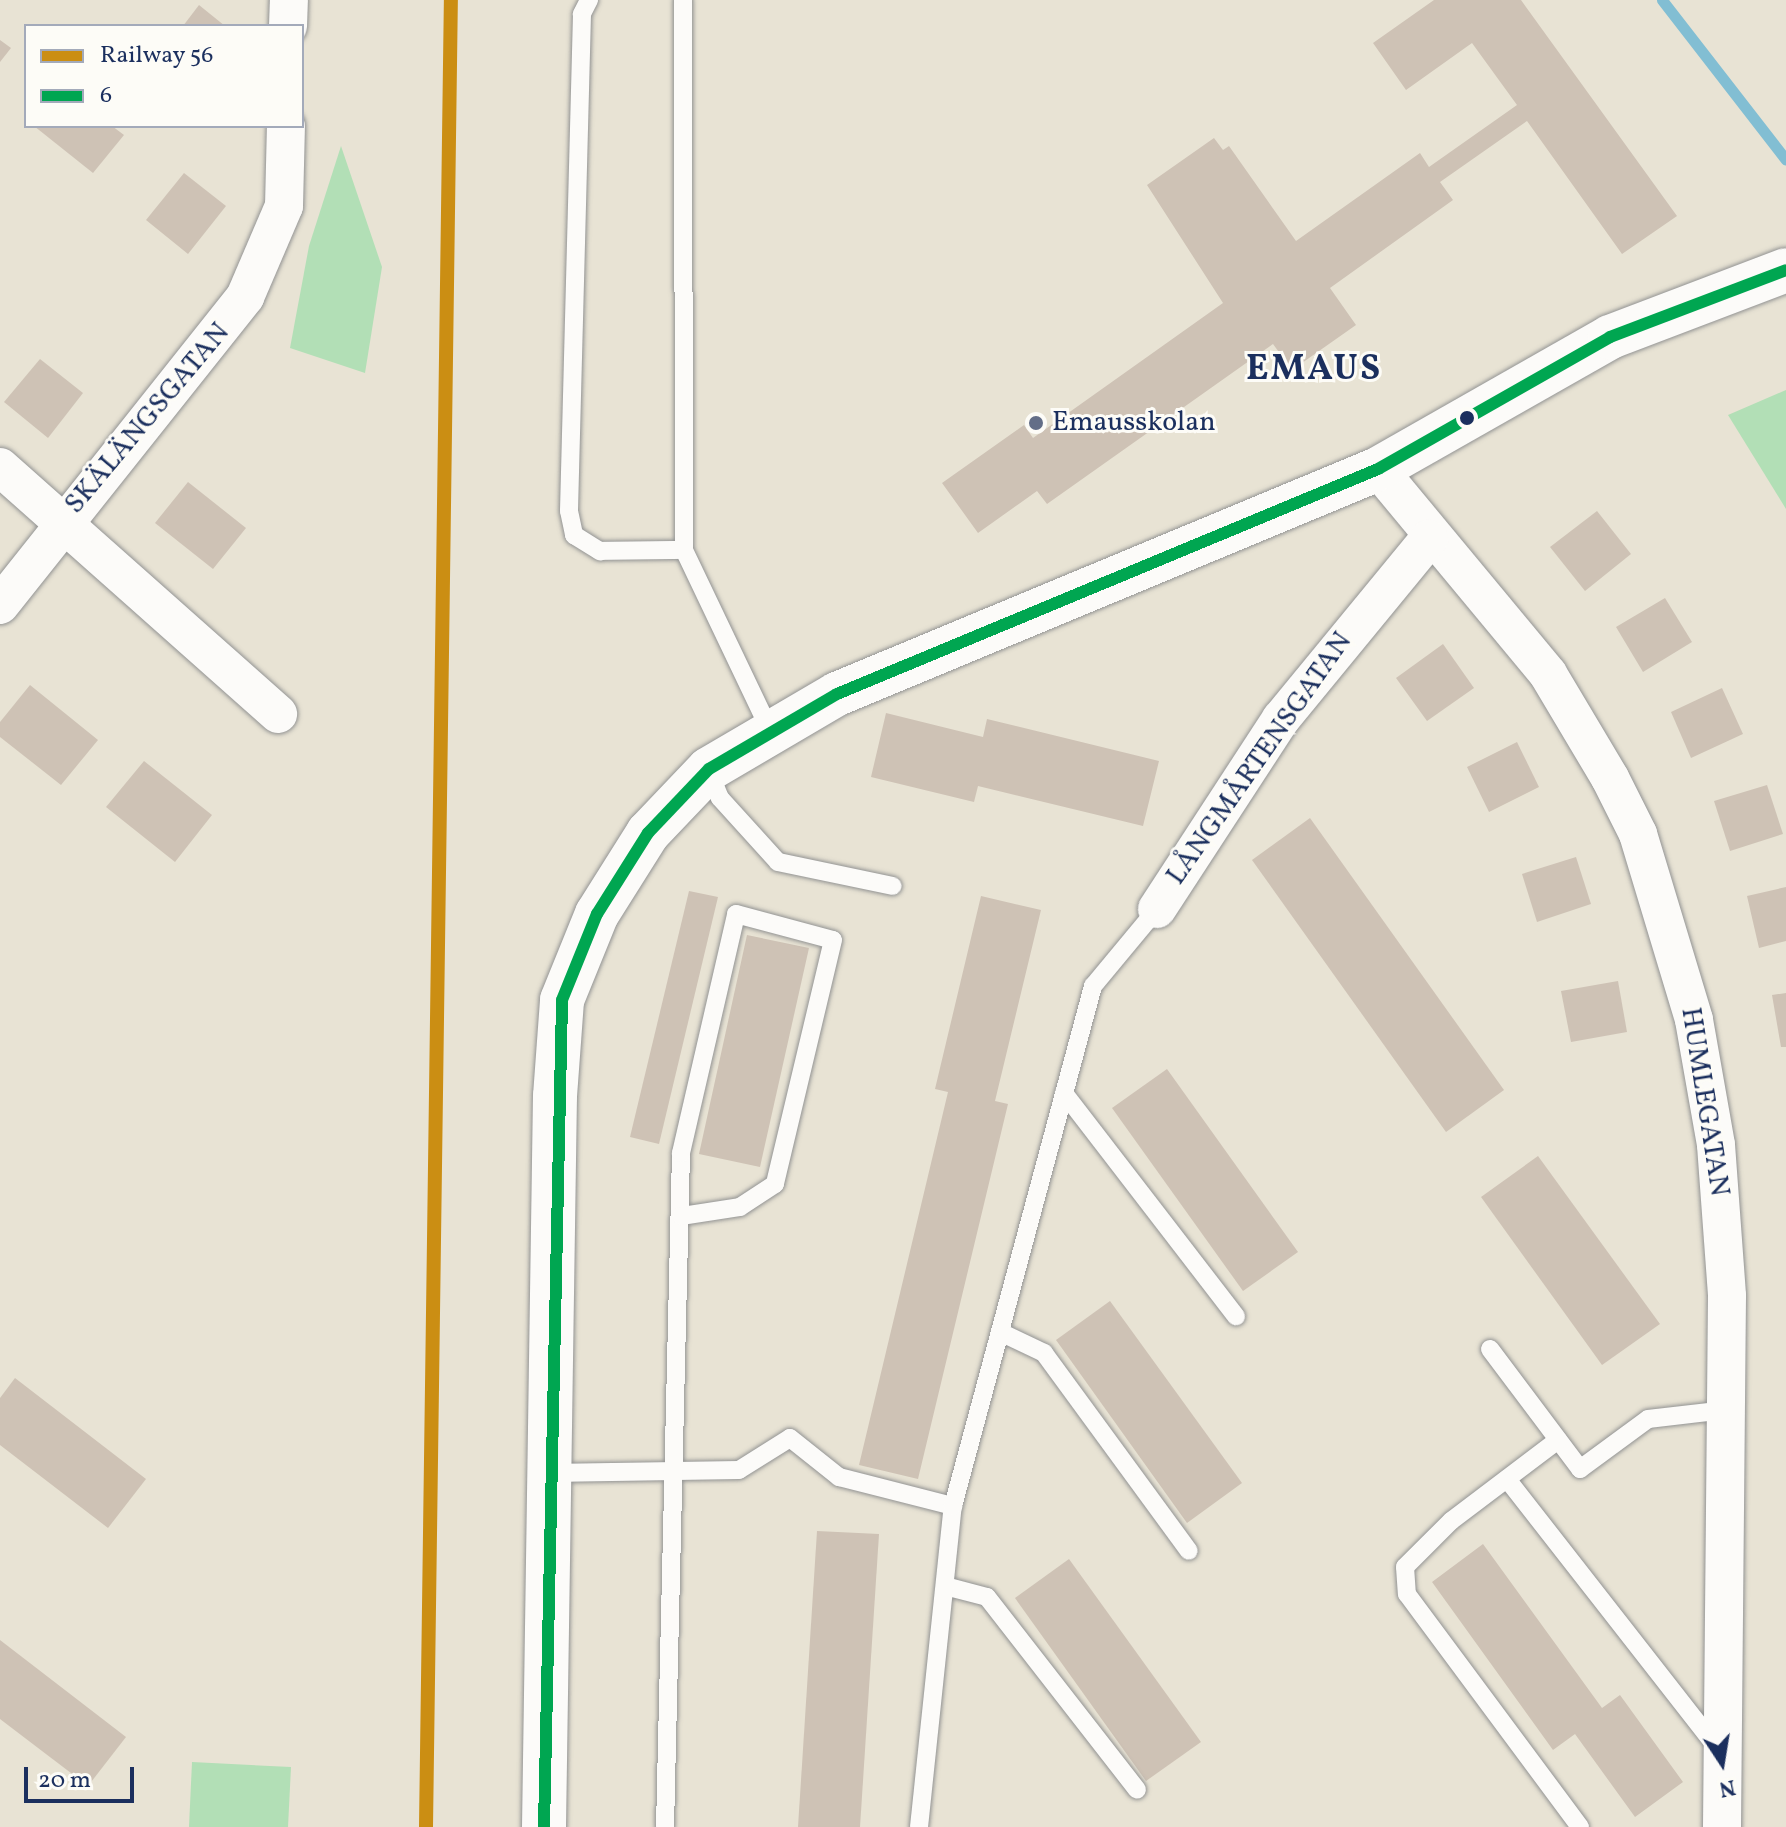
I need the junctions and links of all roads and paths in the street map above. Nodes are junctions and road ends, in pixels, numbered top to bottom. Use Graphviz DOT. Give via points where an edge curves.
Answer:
graph roads {
  1 [pos="289,0"];
  2 [pos="589,0"];
  3 [pos="683,0"];
  4 [pos="288,24"];
  5 [pos="286,128"];
  6 [pos="1786,270"];
  7 [pos="0,467"];
  8 [pos="1378,469"];
  9 [pos="65,519"];
  10 [pos="1429,539"];
  11 [pos="684,550"];
  12 [pos="0,605"];
  13 [pos="278,714"];
  14 [pos="769,728"];
  15 [pos="709,769"];
  16 [pos="893,886"];
  17 [pos="1157,909"];
  18 [pos="1064,1093"];
  19 [pos="682,1216"];
  20 [pos="1236,1316"];
  21 [pos="1000,1332"];
  22 [pos="1490,1349"];
  23 [pos="1726,1410"];
  24 [pos="1558,1440"];
  25 [pos="549,1473"];
  26 [pos="676,1476"];
  27 [pos="1507,1479"];
  28 [pos="953,1506"];
  29 [pos="1189,1551"];
  30 [pos="945,1586"];
  31 [pos="1723,1754"];
  32 [pos="1137,1790"];
  33 [pos="920,1818"];
  34 [pos="544,1827"];
  35 [pos="665,1827"];
  36 [pos="934,1827"];
  37 [pos="1580,1827"];
  38 [pos="1722,1827"];
  1 -- 4 [label="street"];
  2 -- 11 [label="lane" via="582,14 569,511 574,535 600,551"];
  3 -- 11 [label="lane"];
  5 -- 9 [label="street, SKÄLÄNGSGATAN" via="284,206 245,297 173,397"];
  6 -- 8 [label="street" via="1610,337"];
  7 -- 9 [label="street"];
  8 -- 10 [label="street, HUMLEGATAN"];
  8 -- 14 [label="street"];
  9 -- 12 [label="street, SKÄLÄNGSGATAN"];
  9 -- 13 [label="street"];
  10 -- 17 [label="street, LÅNGMÅRTENSGATAN" via="1281,719"];
  10 -- 23 [label="street, HUMLEGATAN" via="1548,674 1638,834 1694,1020 1716,1145 1727,1296"];
  11 -- 14 [label="lane"];
  14 -- 15 [label="street"];
  15 -- 16 [label="lane" via="720,798 778,862"];
  15 -- 25 [label="street" via="648,833 597,914 562,1000"];
  17 -- 18 [label="lane" via="1093,986"];
  18 -- 20 [label="lane"];
  18 -- 21 [label="lane"];
  19 -- 19 [label="lane" via="740,1207 775,1184 833,940 736,914 681,1153"];
  19 -- 26 [label="lane"];
  21 -- 28 [label="lane"];
  21 -- 29 [label="lane" via="1044,1353"];
  22 -- 24 [label="lane"];
  23 -- 24 [label="lane" via="1648,1419 1580,1469"];
  23 -- 31 [label="street, HUMLEGATAN"];
  24 -- 27 [label="lane"];
  25 -- 26 [label="lane"];
  25 -- 34 [label="street"];
  26 -- 28 [label="lane" via="739,1470 790,1438 839,1477"];
  26 -- 35 [label="lane"];
  27 -- 31 [label="lane"];
  27 -- 37 [label="lane" via="1405,1567 1407,1594"];
  28 -- 30 [label="lane"];
  30 -- 32 [label="lane" via="987,1597"];
  30 -- 33 [label="lane"];
  31 -- 38 [label="street, HUMLEGATAN"];
  33 -- 36 [label="lane"];
}
